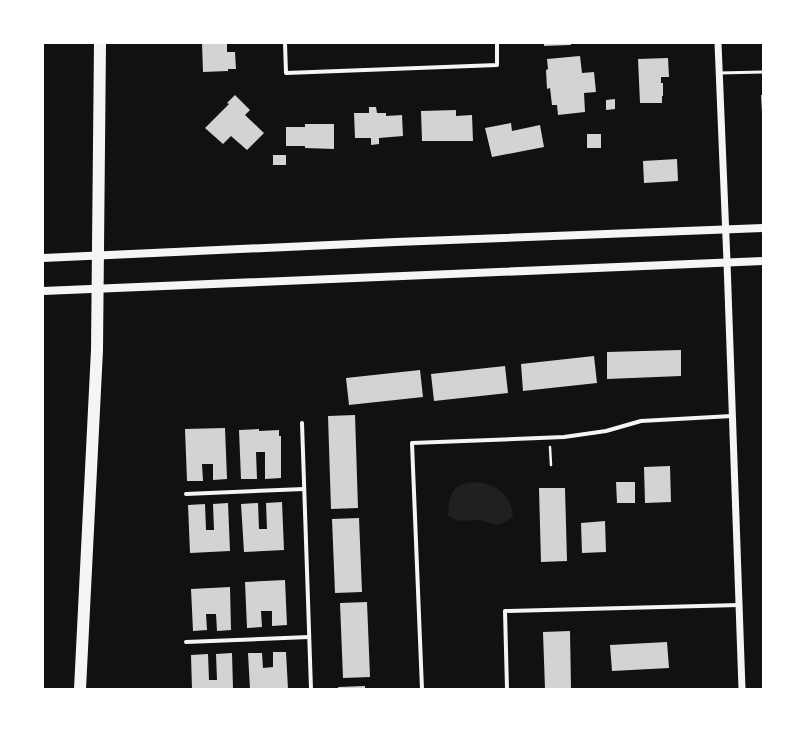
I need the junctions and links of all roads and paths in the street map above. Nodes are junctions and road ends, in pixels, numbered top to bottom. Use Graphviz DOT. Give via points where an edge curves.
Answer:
graph roads {
  1 [pos="100,43"];
  2 [pos="285,43"];
  3 [pos="497,43"];
  4 [pos="718,43"];
  5 [pos="763,72"];
  6 [pos="719,73"];
  7 [pos="763,228"];
  8 [pos="726,229"];
  9 [pos="43,258"];
  10 [pos="763,261"];
  11 [pos="727,262"];
  12 [pos="43,292"];
  13 [pos="732,416"];
  14 [pos="302,423"];
  15 [pos="550,437"];
  16 [pos="551,465"];
  17 [pos="304,489"];
  18 [pos="186,494"];
  19 [pos="739,605"];
  20 [pos="309,637"];
  21 [pos="186,642"];
  22 [pos="80,689"];
  23 [pos="311,689"];
  24 [pos="422,689"];
  25 [pos="507,689"];
  26 [pos="742,689"];
  1 -- 22 [label="highway" via="97,350"];
  2 -- 3 [label="street" via="286,73 497,65"];
  4 -- 6 [label="street"];
  5 -- 6 [label="lane"];
  6 -- 8 [label="street"];
  7 -- 8 [label="main road"];
  8 -- 9 [label="main road"];
  8 -- 11 [label="street"];
  10 -- 11 [label="main road"];
  11 -- 12 [label="main road"];
  11 -- 13 [label="street"];
  13 -- 15 [label="street" via="641,421 606,431"];
  13 -- 19 [label="street"];
  14 -- 17 [label="street"];
  15 -- 16 [label="path"];
  15 -- 24 [label="street" via="412,443"];
  17 -- 18 [label="street"];
  17 -- 20 [label="street"];
  19 -- 25 [label="street" via="505,611"];
  19 -- 26 [label="street"];
  20 -- 21 [label="street"];
  20 -- 23 [label="street"];
}
